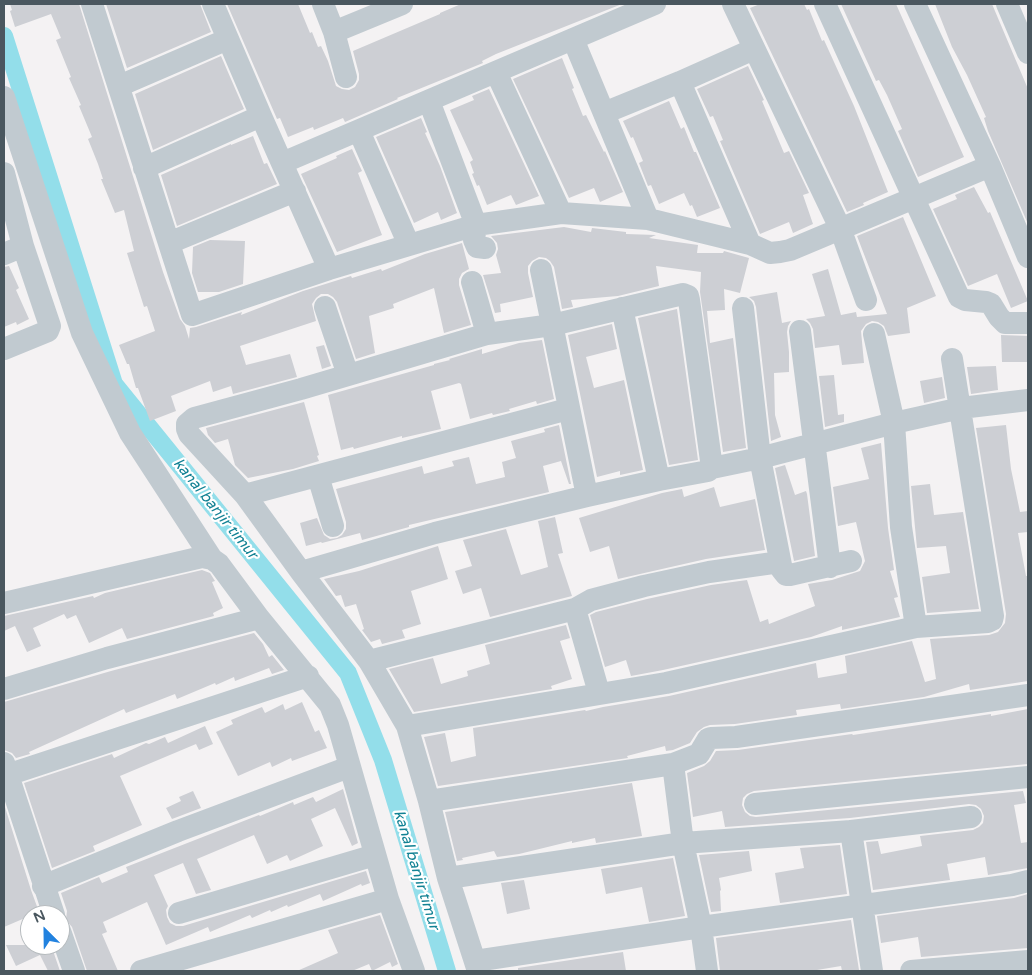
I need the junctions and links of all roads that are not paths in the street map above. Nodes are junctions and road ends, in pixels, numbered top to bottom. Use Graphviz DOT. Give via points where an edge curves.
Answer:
graph roads {
  1 [pos="213,4"];
  2 [pos="323,4"];
  3 [pos="402,4"];
  4 [pos="733,4"];
  5 [pos="825,4"];
  6 [pos="915,4"];
  7 [pos="1007,4"];
  8 [pos="100,6"];
  9 [pos="643,6"];
  10 [pos="334,32"];
  11 [pos="228,39"];
  12 [pos="573,39"];
  13 [pos="1027,47"];
  14 [pos="754,49"];
  15 [pos="496,72"];
  16 [pos="346,77"];
  17 [pos="680,82"];
  18 [pos="119,86"];
  19 [pos="4,97"];
  20 [pos="429,100"];
  21 [pos="604,113"];
  22 [pos="260,116"];
  23 [pos="359,131"];
  24 [pos="282,163"];
  25 [pos="990,166"];
  26 [pos="144,168"];
  27 [pos="4,173"];
  28 [pos="295,191"];
  29 [pos="915,198"];
  30 [pos="561,213"];
  31 [pos="648,219"];
  32 [pos="476,225"];
  33 [pos="840,228"];
  34 [pos="169,243"];
  35 [pos="409,244"];
  36 [pos="750,244"];
  37 [pos="485,248"];
  38 [pos="14,250"];
  39 [pos="1028,257"];
  40 [pos="329,269"];
  41 [pos="541,270"];
  42 [pos="472,282"];
  43 [pos="866,300"];
  44 [pos="325,307"];
  45 [pos="622,308"];
  46 [pos="743,308"];
  47 [pos="1028,322"];
  48 [pos="552,325"];
  49 [pos="800,330"];
  50 [pos="487,334"];
  51 [pos="874,334"];
  52 [pos="4,349"];
  53 [pos="952,359"];
  54 [pos="348,375"];
  55 [pos="1028,400"];
  56 [pos="961,408"];
  57 [pos="568,409"];
  58 [pos="894,423"];
  59 [pos="815,443"];
  60 [pos="760,458"];
  61 [pos="712,468"];
  62 [pos="318,476"];
  63 [pos="659,480"];
  64 [pos="244,496"];
  65 [pos="587,496"];
  66 [pos="333,526"];
  67 [pos="212,559"];
  68 [pos="851,561"];
  69 [pos="780,562"];
  70 [pos="830,567"];
  71 [pos="301,572"];
  72 [pos="4,603"];
  73 [pos="575,609"];
  74 [pos="259,618"];
  75 [pos="916,627"];
  76 [pos="369,661"];
  77 [pos="308,676"];
  78 [pos="4,689"];
  79 [pos="598,693"];
  80 [pos="1028,696"];
  81 [pos="407,726"];
  82 [pos="673,764"];
  83 [pos="349,767"];
  84 [pos="5,771"];
  85 [pos="1028,777"];
  86 [pos="429,801"];
  87 [pos="755,804"];
  88 [pos="971,817"];
  89 [pos="851,831"];
  90 [pos="683,843"];
  91 [pos="375,855"];
  92 [pos="448,878"];
  93 [pos="1028,881"];
  94 [pos="43,886"];
  95 [pos="388,899"];
  96 [pos="862,904"];
  97 [pos="50,905"];
  98 [pos="179,913"];
  99 [pos="700,927"];
  100 [pos="68,955"];
  101 [pos="1028,961"];
  102 [pos="477,966"];
  103 [pos="74,971"];
  104 [pos="141,971"];
  105 [pos="414,971"];
  106 [pos="706,971"];
  107 [pos="872,971"];
  108 [pos="911,971"];
  1 -- 11 [label="street"];
  2 -- 10 [label="street"];
  3 -- 10 [label="street"];
  4 -- 14 [label="street"];
  5 -- 29 [label="street"];
  6 -- 25 [label="street"];
  7 -- 13 [label="street"];
  8 -- 18 [label="street"];
  9 -- 12 [label="street"];
  10 -- 16 [label="street"];
  11 -- 18 [label="street"];
  11 -- 22 [label="street"];
  12 -- 15 [label="street"];
  12 -- 21 [label="street"];
  14 -- 17 [label="street"];
  14 -- 33 [label="street"];
  15 -- 20 [label="street"];
  15 -- 30 [label="street"];
  17 -- 21 [label="street"];
  17 -- 36 [label="street"];
  18 -- 26 [label="street"];
  19 -- 67 [label="street" via="82,333 130,433"];
  20 -- 23 [label="street"];
  20 -- 32 [label="street"];
  21 -- 31 [label="street"];
  22 -- 24 [label="street"];
  22 -- 26 [label="street"];
  23 -- 24 [label="street"];
  23 -- 35 [label="street"];
  24 -- 28 [label="street"];
  25 -- 29 [label="street"];
  25 -- 39 [label="street"];
  26 -- 34 [label="street"];
  27 -- 38 [label="street"];
  28 -- 34 [label="street"];
  28 -- 40 [label="street"];
  29 -- 33 [label="street"];
  29 -- 47 [label="street" via="959,297 991,304 1005,323"];
  30 -- 31 [label="street"];
  30 -- 32 [label="street"];
  31 -- 36 [label="street"];
  32 -- 35 [label="street"];
  32 -- 37 [label="street" via="474,240 477,247"];
  33 -- 36 [label="street" via="780,252 770,253"];
  33 -- 43 [label="street"];
  34 -- 40 [label="street" via="192,316"];
  35 -- 40 [label="street"];
  38 -- 52 [label="street" via="50,328"];
  41 -- 48 [label="street"];
  42 -- 50 [label="street"];
  44 -- 54 [label="street"];
  45 -- 48 [label="street"];
  45 -- 61 [label="street" via="683,294 688,296"];
  45 -- 63 [label="street"];
  46 -- 60 [label="street"];
  48 -- 50 [label="street"];
  48 -- 57 [label="street"];
  49 -- 59 [label="street"];
  50 -- 54 [label="street"];
  51 -- 58 [label="street"];
  53 -- 56 [label="street"];
  54 -- 64 [label="street" via="194,418 187,424 189,434"];
  55 -- 56 [label="street"];
  56 -- 58 [label="street"];
  56 -- 75 [label="street" via="993,616 988,622"];
  57 -- 62 [label="street"];
  57 -- 65 [label="street"];
  58 -- 59 [label="street"];
  58 -- 75 [label="street" via="901,527"];
  59 -- 60 [label="street"];
  59 -- 70 [label="street"];
  60 -- 61 [label="street"];
  60 -- 69 [label="street"];
  61 -- 63 [label="street"];
  62 -- 64 [label="street"];
  62 -- 66 [label="street"];
  63 -- 65 [label="street"];
  64 -- 71 [label="street"];
  65 -- 71 [label="street" via="435,533"];
  67 -- 72 [label="street" via="202,557"];
  67 -- 74 [label="street"];
  68 -- 70 [label="street"];
  69 -- 70 [label="street" via="786,575"];
  69 -- 73 [label="street" via="644,586 592,600"];
  71 -- 76 [label="street"];
  73 -- 76 [label="street"];
  73 -- 79 [label="street"];
  74 -- 77 [label="street"];
  74 -- 78 [label="street"];
  75 -- 79 [label="street" via="666,683"];
  76 -- 81 [label="street"];
  77 -- 83 [label="street" via="332,711"];
  77 -- 84 [label="street"];
  79 -- 81 [label="street"];
  80 -- 82 [label="street" via="711,738 699,754"];
  81 -- 86 [label="street"];
  82 -- 86 [label="street"];
  82 -- 90 [label="street"];
  83 -- 91 [label="street"];
  83 -- 94 [label="street"];
  84 -- 94 [label="street"];
  85 -- 87 [label="street"];
  86 -- 92 [label="street"];
  88 -- 89 [label="street"];
  89 -- 90 [label="street"];
  89 -- 96 [label="street"];
  90 -- 92 [label="street"];
  90 -- 99 [label="street"];
  91 -- 95 [label="street"];
  91 -- 98 [label="street"];
  92 -- 102 [label="street"];
  93 -- 96 [label="street"];
  94 -- 97 [label="street"];
  95 -- 104 [label="street"];
  95 -- 105 [label="street"];
  96 -- 99 [label="street"];
  96 -- 107 [label="street"];
  99 -- 102 [label="street"];
  99 -- 106 [label="street"];
  100 -- 103 [label="street"];
  101 -- 108 [label="street"];
}
